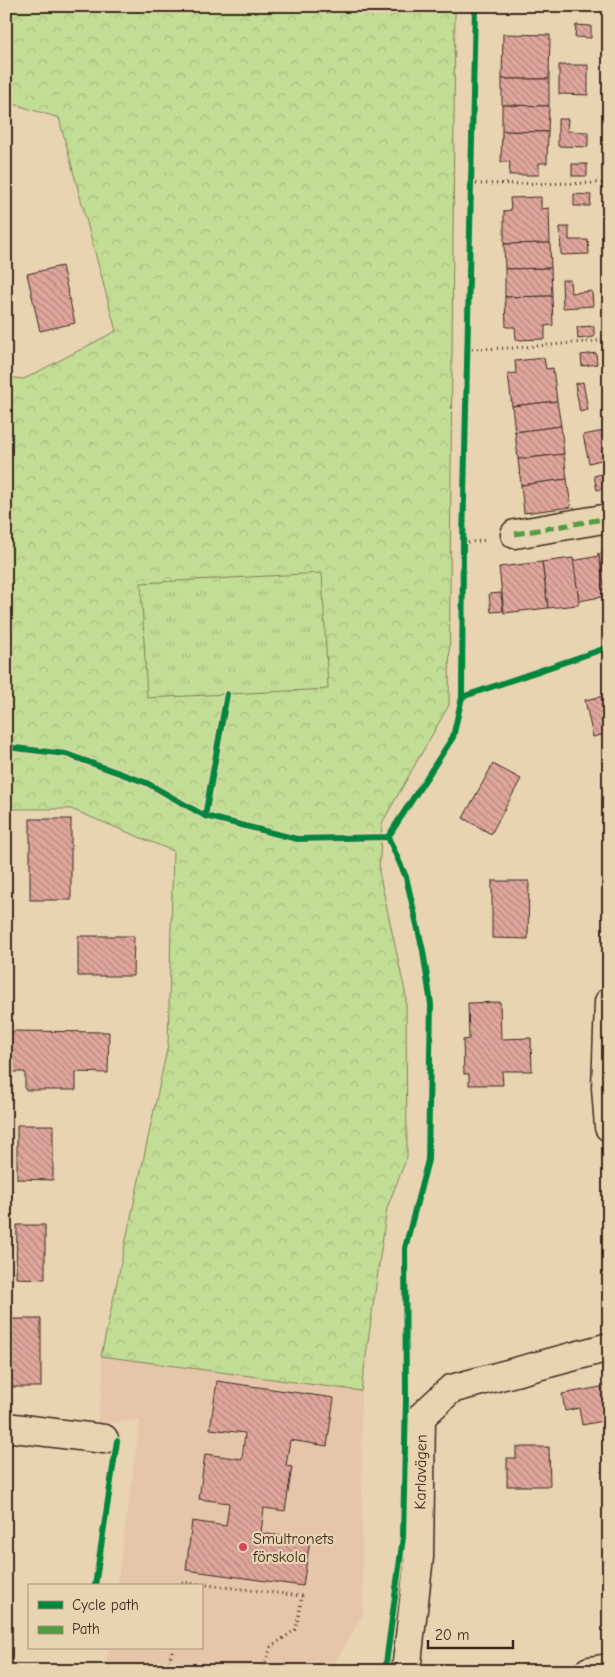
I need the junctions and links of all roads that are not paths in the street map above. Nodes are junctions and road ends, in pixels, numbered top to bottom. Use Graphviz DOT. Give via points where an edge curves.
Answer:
graph roads {
  1 [pos="609,518"];
  2 [pos="515,534"];
  3 [pos="609,1002"];
  4 [pos="609,1127"];
  5 [pos="609,1347"];
  6 [pos="6,1427"];
  7 [pos="104,1439"];
  8 [pos="609,1668"];
  9 [pos="406,1671"];
  10 [pos="589,1671"];
  1 -- 2 [label="street"];
  3 -- 4 [label="street" via="606,1088"];
  5 -- 9 [label="street, Karlavägen" via="452,1389 421,1417 419,1557"];
  6 -- 7 [label="street"];
  8 -- 10 [label="street"];
}
